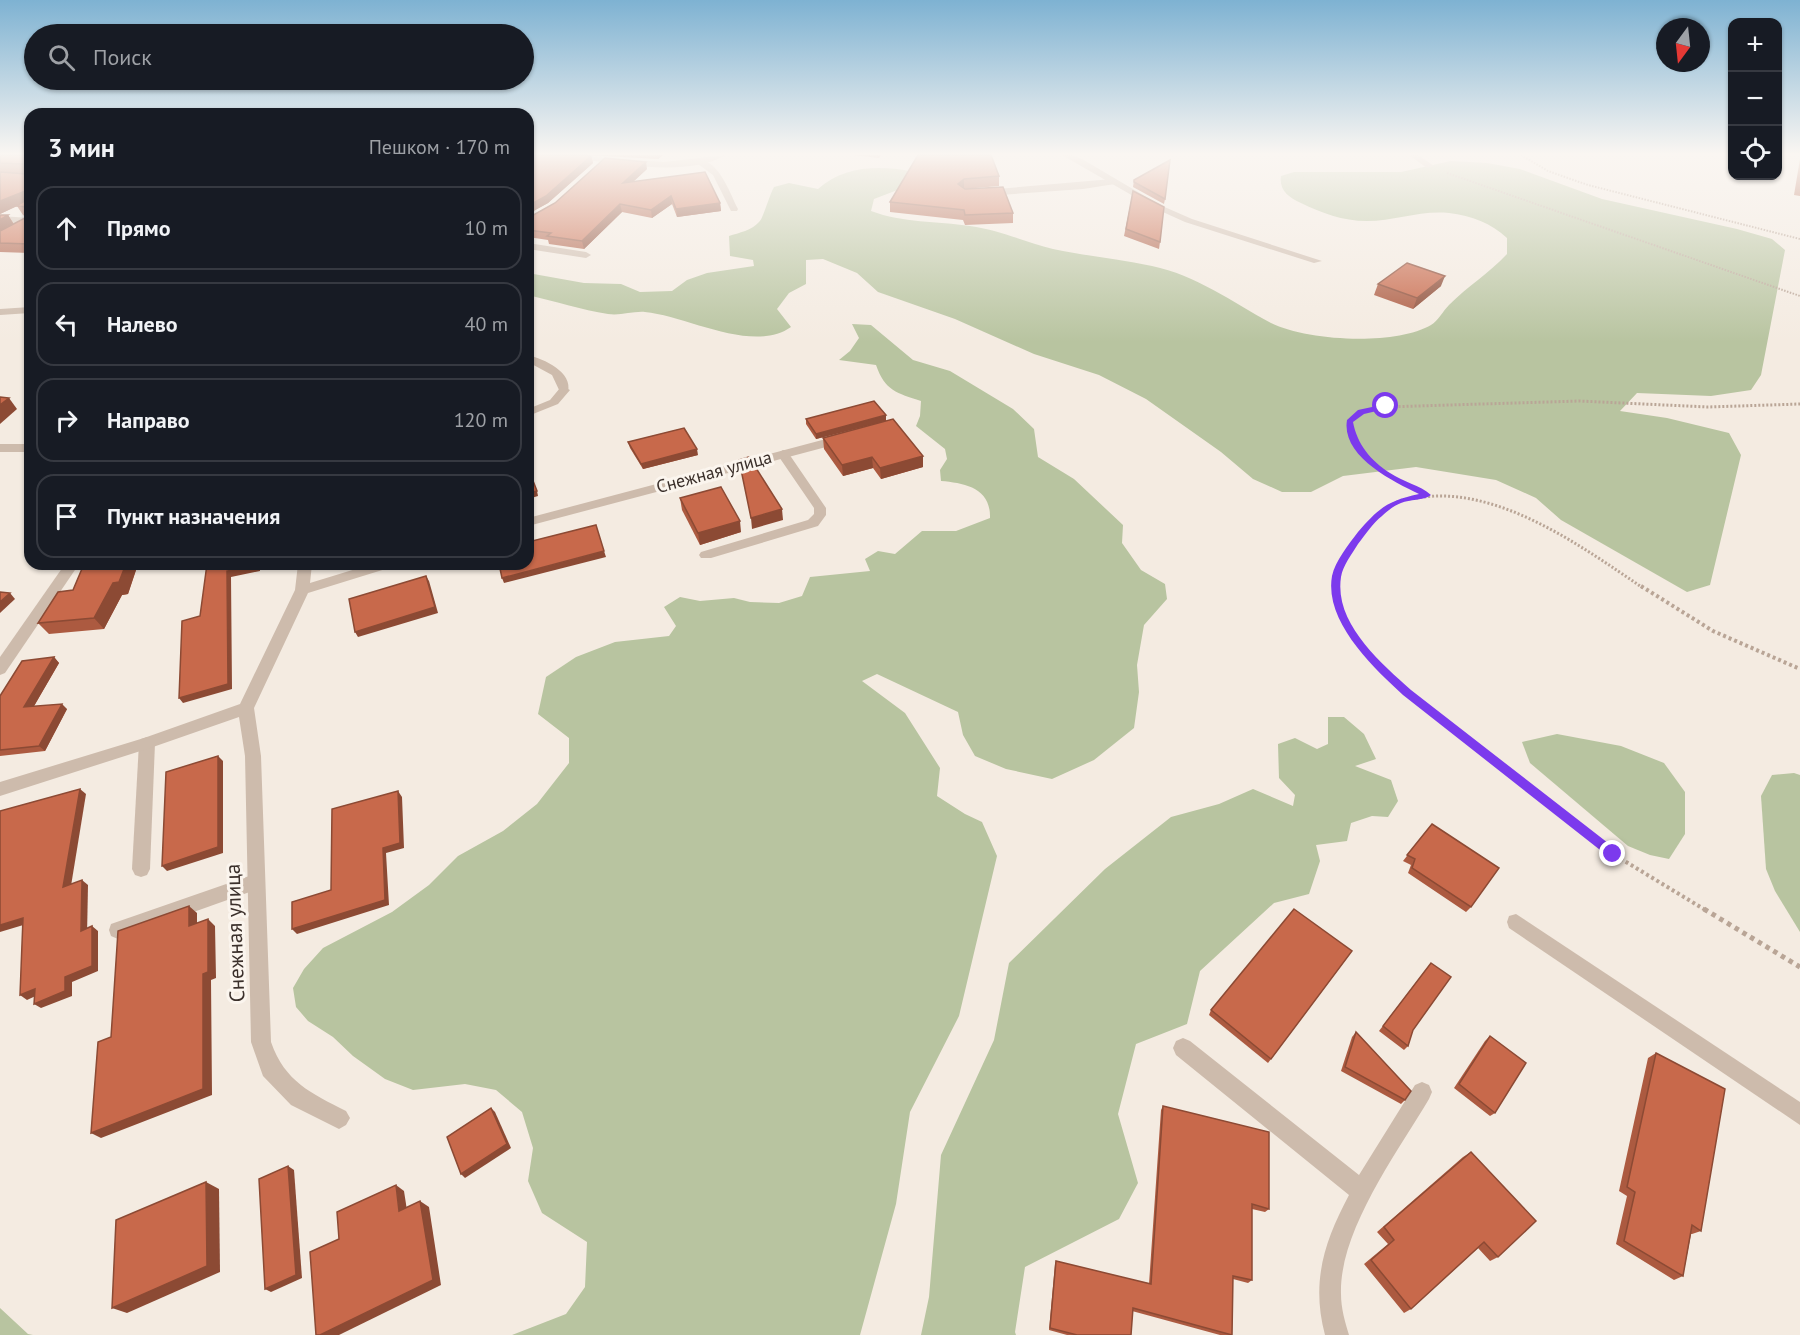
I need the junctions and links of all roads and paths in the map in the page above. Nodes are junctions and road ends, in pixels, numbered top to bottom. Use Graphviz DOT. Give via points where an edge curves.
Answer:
graph roads {
  1 [pos="1183,217"];
  2 [pos="1569,217"];
  3 [pos="1715,217"];
  4 [pos="3,219"];
  5 [pos="24,221"];
  6 [pos="24,225"];
  7 [pos="20,228"];
  8 [pos="1800,239"];
  9 [pos="534,247"];
  10 [pos="586,255"];
  11 [pos="1317,261"];
  12 [pos="1800,296"];
  13 [pos="24,310"];
  14 [pos="0,312"];
  15 [pos="534,361"];
  16 [pos="1800,404"];
  17 [pos="534,410"];
  18 [pos="858,434"];
  19 [pos="0,448"];
  20 [pos="24,448"];
  21 [pos="783,454"];
  22 [pos="1427,495"];
  23 [pos="534,520"];
  24 [pos="706,555"];
  25 [pos="69,570"];
  26 [pos="304,570"];
  27 [pos="367,570"];
  28 [pos="302,590"];
  29 [pos="0,669"];
  30 [pos="1800,669"];
  31 [pos="246,708"];
  32 [pos="147,743"];
  33 [pos="0,789"];
  34 [pos="141,869"];
  35 [pos="255,882"];
  36 [pos="1516,922"];
  37 [pos="118,930"];
  38 [pos="1800,967"];
  39 [pos="1183,1048"];
  40 [pos="1422,1092"];
  41 [pos="1800,1114"];
  42 [pos="339,1118"];
  43 [pos="1363,1192"];
  44 [pos="1337,1335"];
  1 -- 11 [label="street"];
  2 -- 12 [label="path"];
  3 -- 8 [label="path"];
  4 -- 5 [label="street"];
  6 -- 7 [label="street"];
  9 -- 10 [label="street"];
  13 -- 14 [label="street"];
  15 -- 17 [label="street" via="555,371 564,390 554,402"];
  16 -- 22 [label="path" via="1708,407 1579,400 1386,406 1361,412 1349,421 1352,438 1367,458 1387,475"];
  18 -- 21 [label="street, Снежная улица"];
  19 -- 20 [label="street"];
  21 -- 23 [label="street, Снежная улица"];
  21 -- 24 [label="street" via="820,508 817,520"];
  22 -- 30 [label="path" via="1490,503 1527,518 1586,550 1728,640"];
  22 -- 38 [label="path" via="1397,501 1378,514 1337,576 1342,615 1361,645 1407,692 1613,854"];
  25 -- 29 [label="street"];
  26 -- 28 [label="street"];
  27 -- 28 [label="street"];
  28 -- 31 [label="street"];
  31 -- 32 [label="street"];
  31 -- 35 [label="street, Снежная улица" via="253,756"];
  32 -- 33 [label="street"];
  32 -- 34 [label="street"];
  35 -- 37 [label="street"];
  35 -- 42 [label="street, Снежная улица" via="261,1042 270,1069 298,1098"];
  36 -- 41 [label="street"];
  39 -- 43 [label="street"];
  40 -- 43 [label="street"];
  43 -- 44 [label="street" via="1334,1257 1329,1283 1330,1311"];
}
